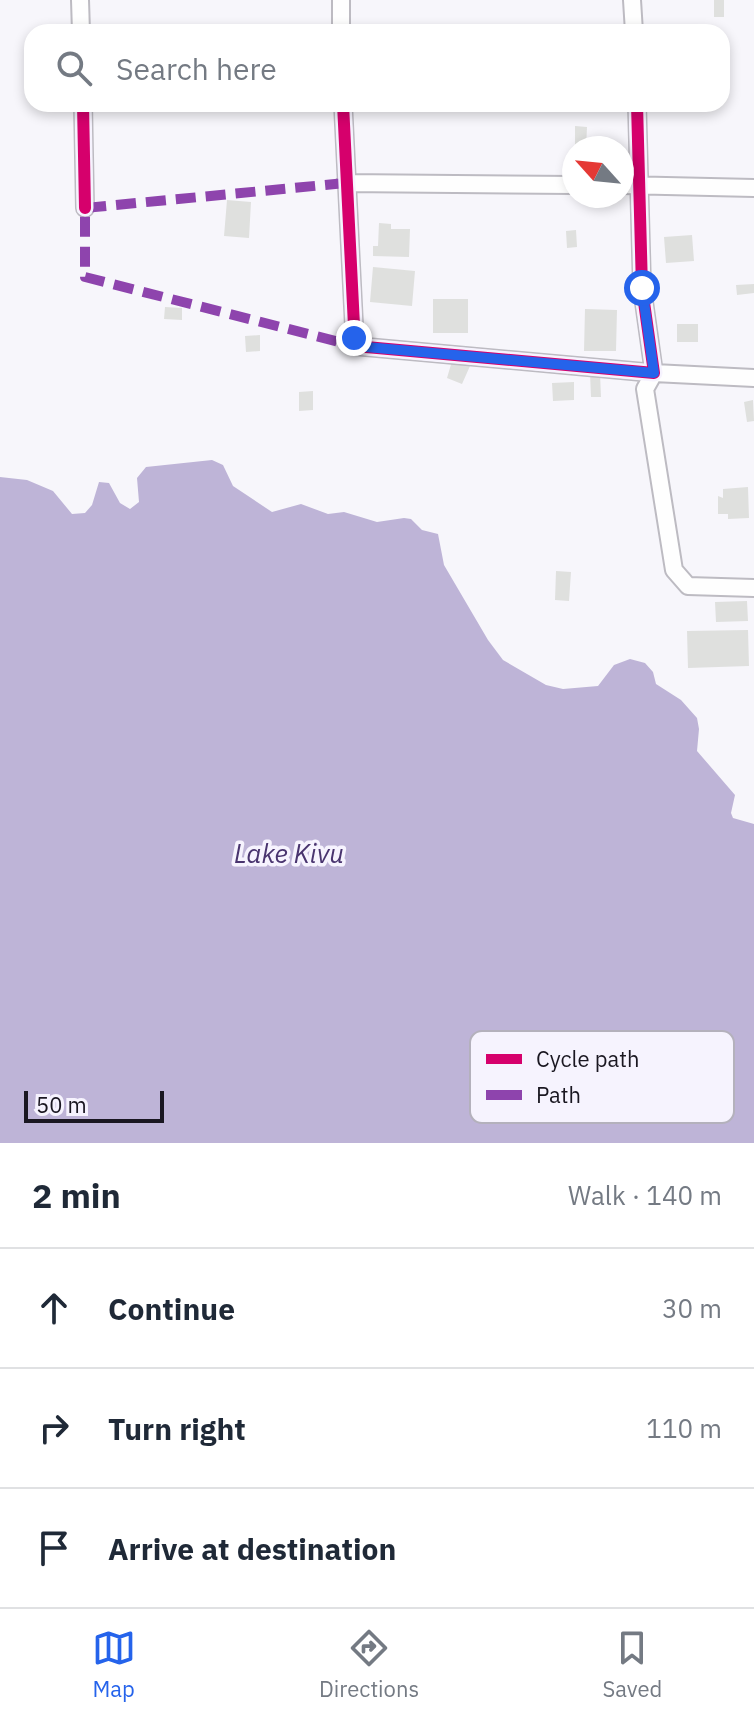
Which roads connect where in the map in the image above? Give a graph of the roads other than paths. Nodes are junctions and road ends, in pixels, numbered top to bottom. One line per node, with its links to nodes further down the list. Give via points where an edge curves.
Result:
1 (80, 0): 4 (street)
2 (341, 0): 5 (street)
3 (632, 0): 6 (street)
4 (81, 24)
5 (341, 24)
6 (634, 24)
7 (83, 112): 15 (street)
8 (343, 112): 11 (street)
9 (636, 112): 10 (street)
10 (634, 139)
11 (345, 183): 12 (street); 17 (street, via 355,346)
12 (562, 185)
13 (634, 186): 14 (street)
14 (754, 188)
15 (85, 208)
16 (633, 208): 17 (street)
17 (654, 373): 18 (street); 19 (street, via 645,389 674,570 688,586)
18 (754, 378)
19 (754, 588)

